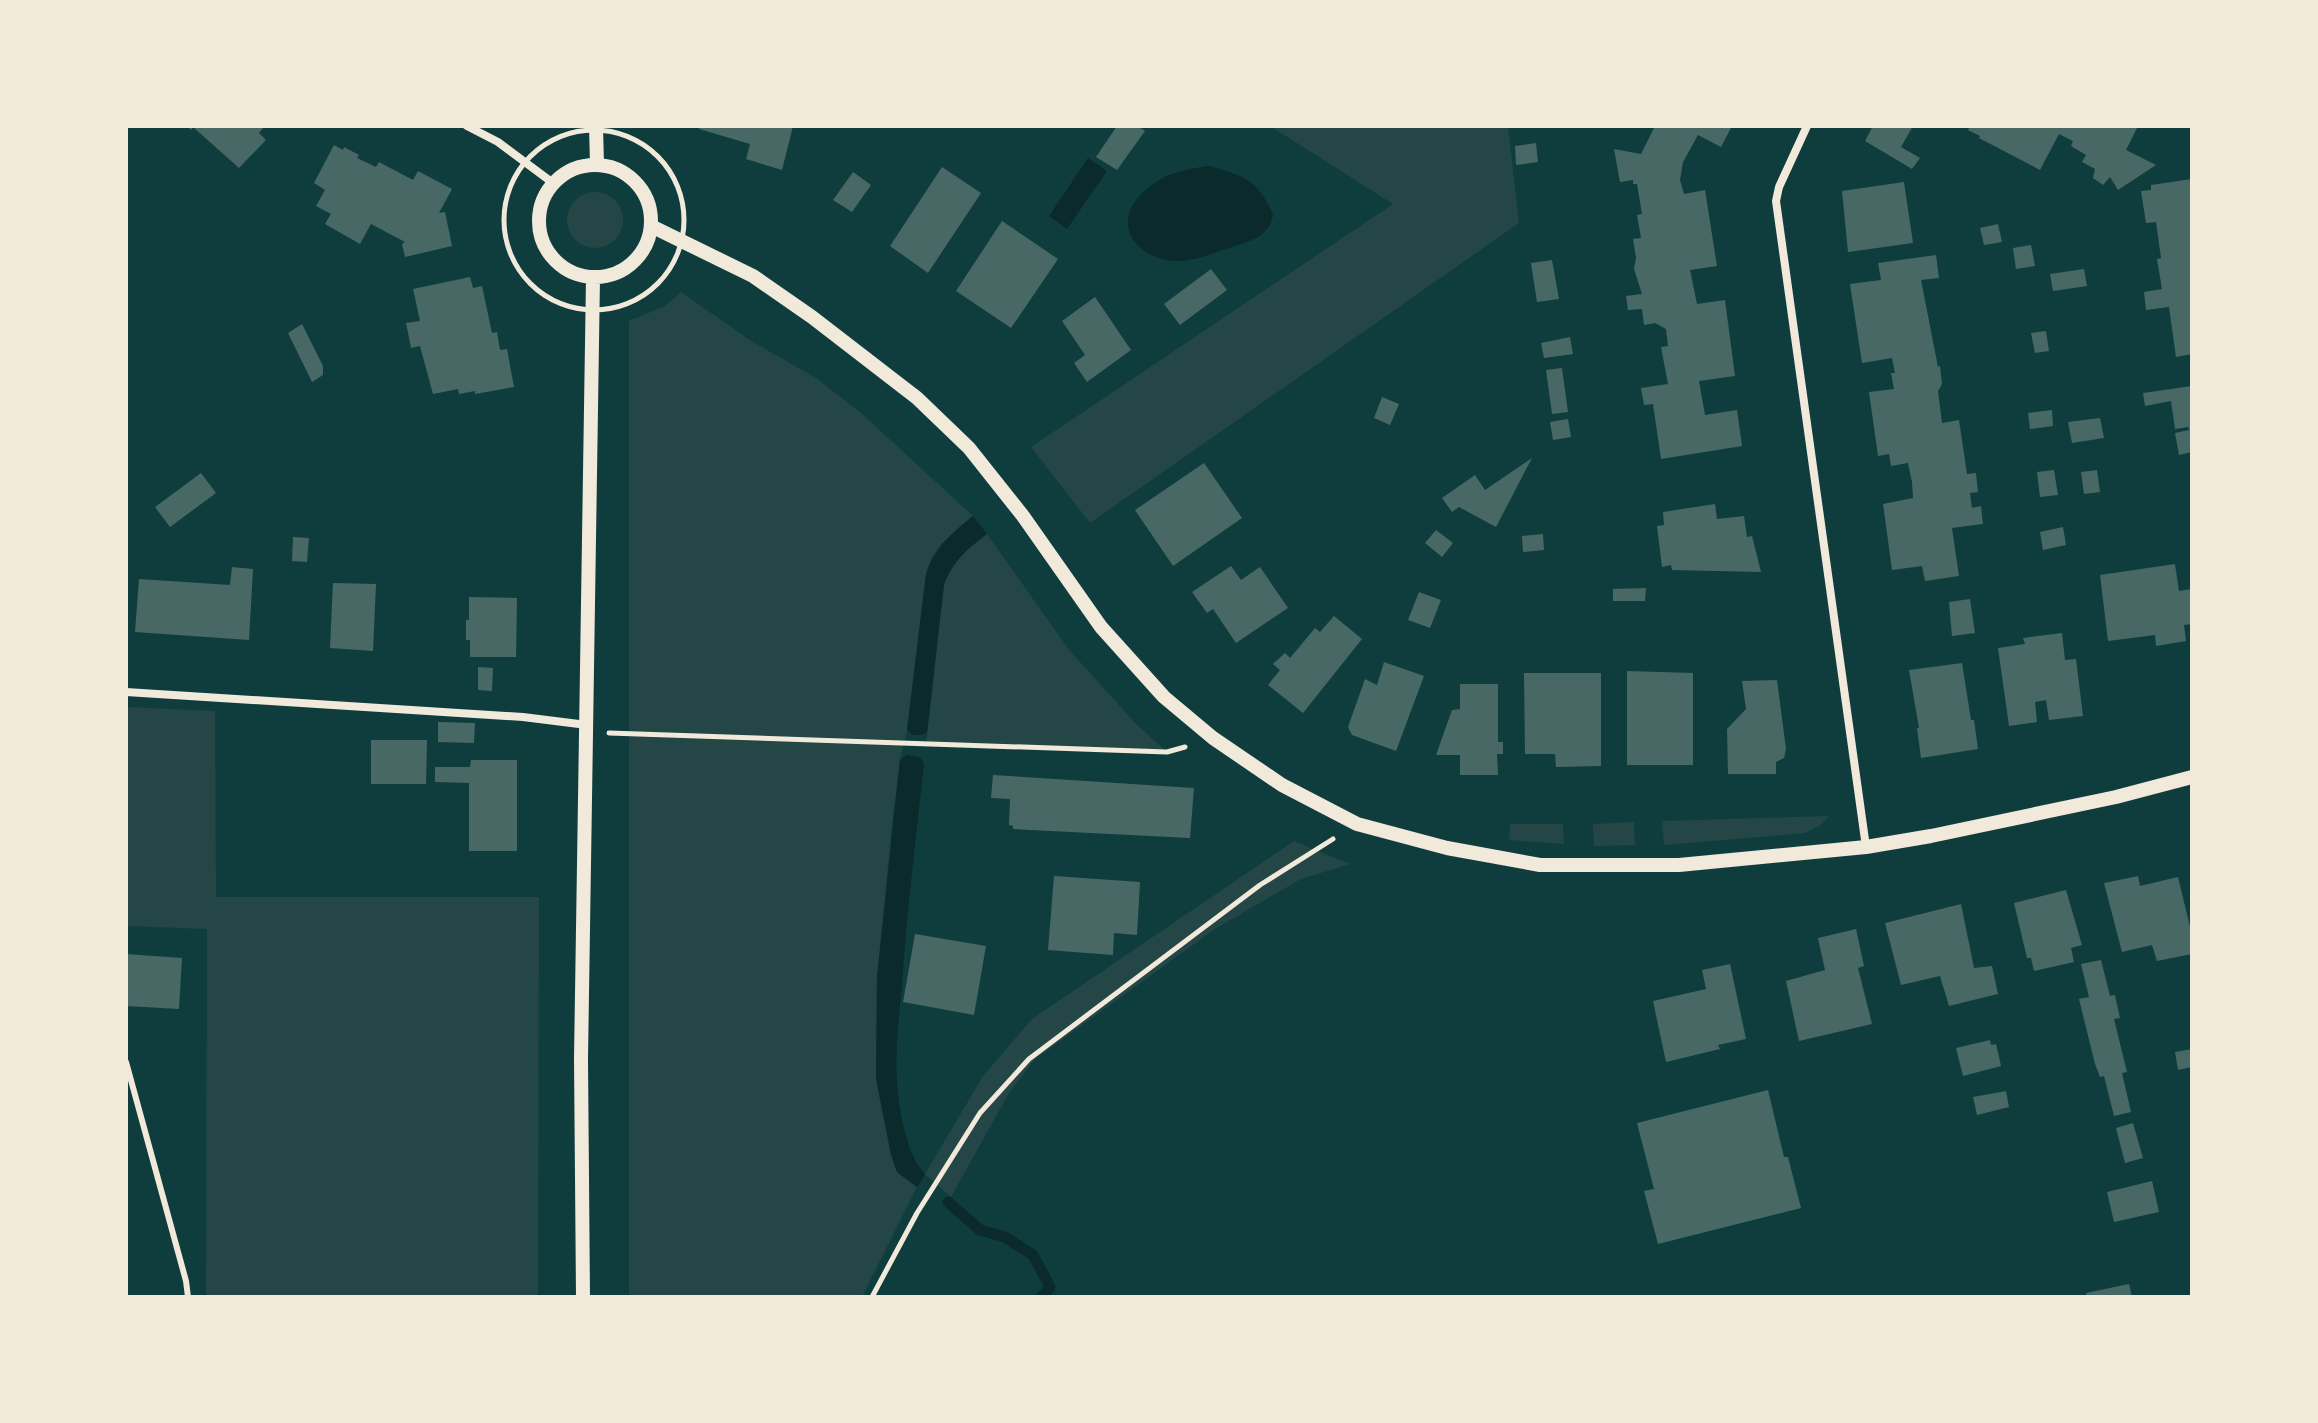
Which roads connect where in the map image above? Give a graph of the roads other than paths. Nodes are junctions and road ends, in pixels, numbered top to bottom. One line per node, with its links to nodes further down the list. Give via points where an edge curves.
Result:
1 (467, 126): 5 (street)
2 (1807, 126): 11 (street, via 1776,201)
3 (596, 128): 4 (street)
4 (597, 165): 5 (street, via 573,169); 6 (street, via 630,177 650,208)
5 (553, 183): 7 (street, via 542,200 542,243 554,261)
6 (651, 226): 7 (street, via 638,258 617,272); 11 (street, via 753,276 917,398 969,448 1101,627 1164,697 1282,785 1357,824 1447,848 1556,866 1679,865)
7 (593, 278): 9 (street)
8 (126, 692): 9 (street)
9 (587, 725): 14 (street)
10 (2192, 777): 11 (street)
11 (1866, 847)
12 (126, 1062): 13 (lane)
13 (188, 1297)
14 (583, 1297)

